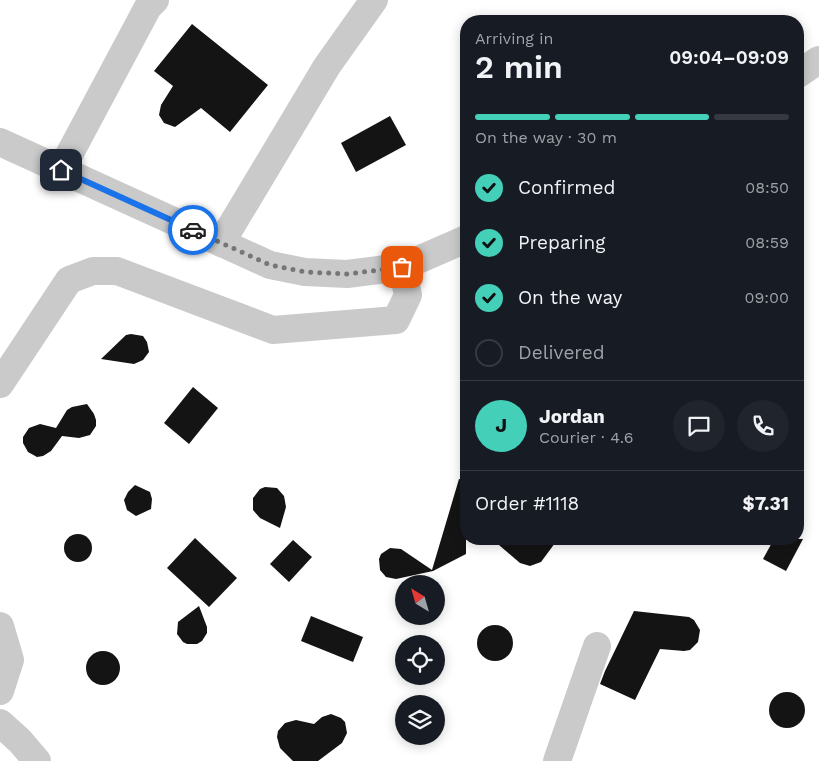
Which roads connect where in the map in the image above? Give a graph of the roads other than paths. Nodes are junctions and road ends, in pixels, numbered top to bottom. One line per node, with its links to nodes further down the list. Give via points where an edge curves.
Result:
1 (155, 0): 6 (street, via 148,7)
2 (374, 0): 8 (street, via 326,66)
3 (819, 60): 4 (street)
4 (804, 70)
5 (0, 142): 6 (street)
6 (61, 170): 8 (street)
7 (460, 242): 9 (street)
8 (221, 243): 9 (street, via 270,265 306,272 347,274)
9 (402, 267): 10 (street, via 408,295 396,320 274,330 117,271 93,271 69,280)
10 (0, 384)
11 (0, 626): 13 (street, via 10,660)
12 (597, 646): 16 (street)
13 (0, 691)
14 (0, 723): 15 (street)
15 (37, 761)
16 (557, 761)

